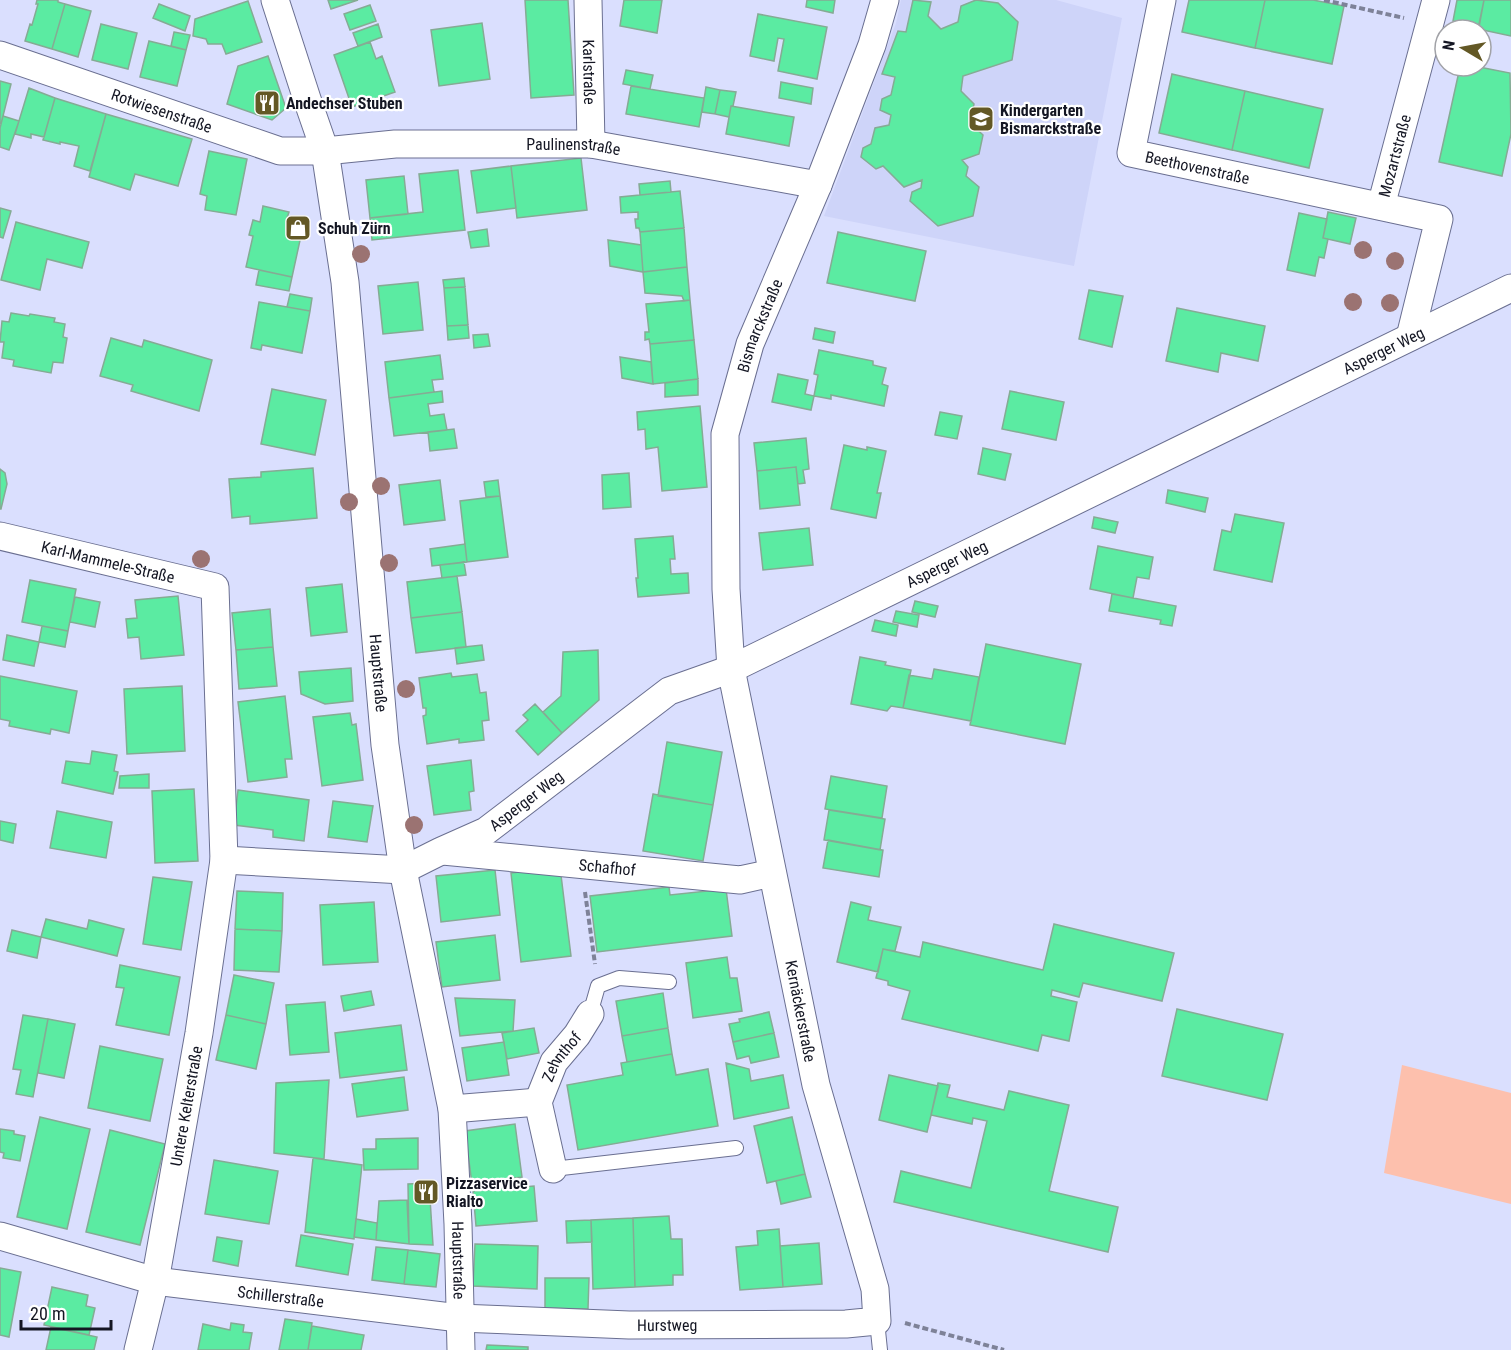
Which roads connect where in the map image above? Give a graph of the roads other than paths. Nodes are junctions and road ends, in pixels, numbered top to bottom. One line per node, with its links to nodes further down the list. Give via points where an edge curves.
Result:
1 (275, 0): 8 (street, Hauptstraße)
2 (588, 0): 7 (street, Karlstraße)
3 (885, 0): 9 (street, Bismarckstraße, via 872,45)
4 (1162, 0): 10 (street, Beethovenstraße, via 1131,153)
5 (1433, 12): 10 (street, Mozartstraße)
6 (0, 55): 8 (street, Rotwiesenstraße, via 280,151)
7 (591, 144): 8 (street, Paulinenstraße, via 396,144); 9 (street, Paulinenstraße)
8 (325, 151): 18 (street, Hauptstraße, via 345,282 385,745)
9 (818, 185): 15 (street, Bismarckstraße, via 750,344 724,434)
10 (1381, 206): 12 (street, Mozartstraße, via 1439,219)
11 (1511, 288): 12 (street, Asperger Weg)
12 (1410, 337): 15 (street, Asperger Weg)
13 (0, 536): 14 (street, Karl-Mammele-Straße)
14 (215, 587): 17 (street, Untere Kelterstraße)
15 (731, 669): 16 (street, Asperger Weg, via 669,691 486,831); 19 (street, Kernäckerstraße)
16 (441, 850): 18 (street, Asperger Weg); 19 (street, Schafhof, via 740,880)
17 (224, 860): 18 (street); 27 (street, Untere Kelterstraße)
18 (404, 870): 23 (street, Hauptstraße)
19 (772, 873): 29 (street, Kernäckerstraße, via 816,1085 875,1289)
20 (669, 982): 21 (lane, via 619,978 598,986)
21 (590, 1014): 22 (street, Zehnthof, via 554,1062)
22 (538, 1102): 23 (street, Zehnthof); 25 (street, Zehnthof)
23 (452, 1109): 28 (street, Hauptstraße)
24 (736, 1148): 25 (lane)
25 (553, 1169)
26 (0, 1236): 27 (street, Schillerstraße)
27 (156, 1281): 28 (street, Schillerstraße); 30 (street, Untere Kelterstraße)
28 (459, 1318): 29 (street, Hurstweg, via 629,1325); 31 (street, Hauptstraße)
29 (877, 1321): 32 (lane, Kernäckerstraße)
30 (138, 1350)
31 (461, 1350)
32 (880, 1350)

